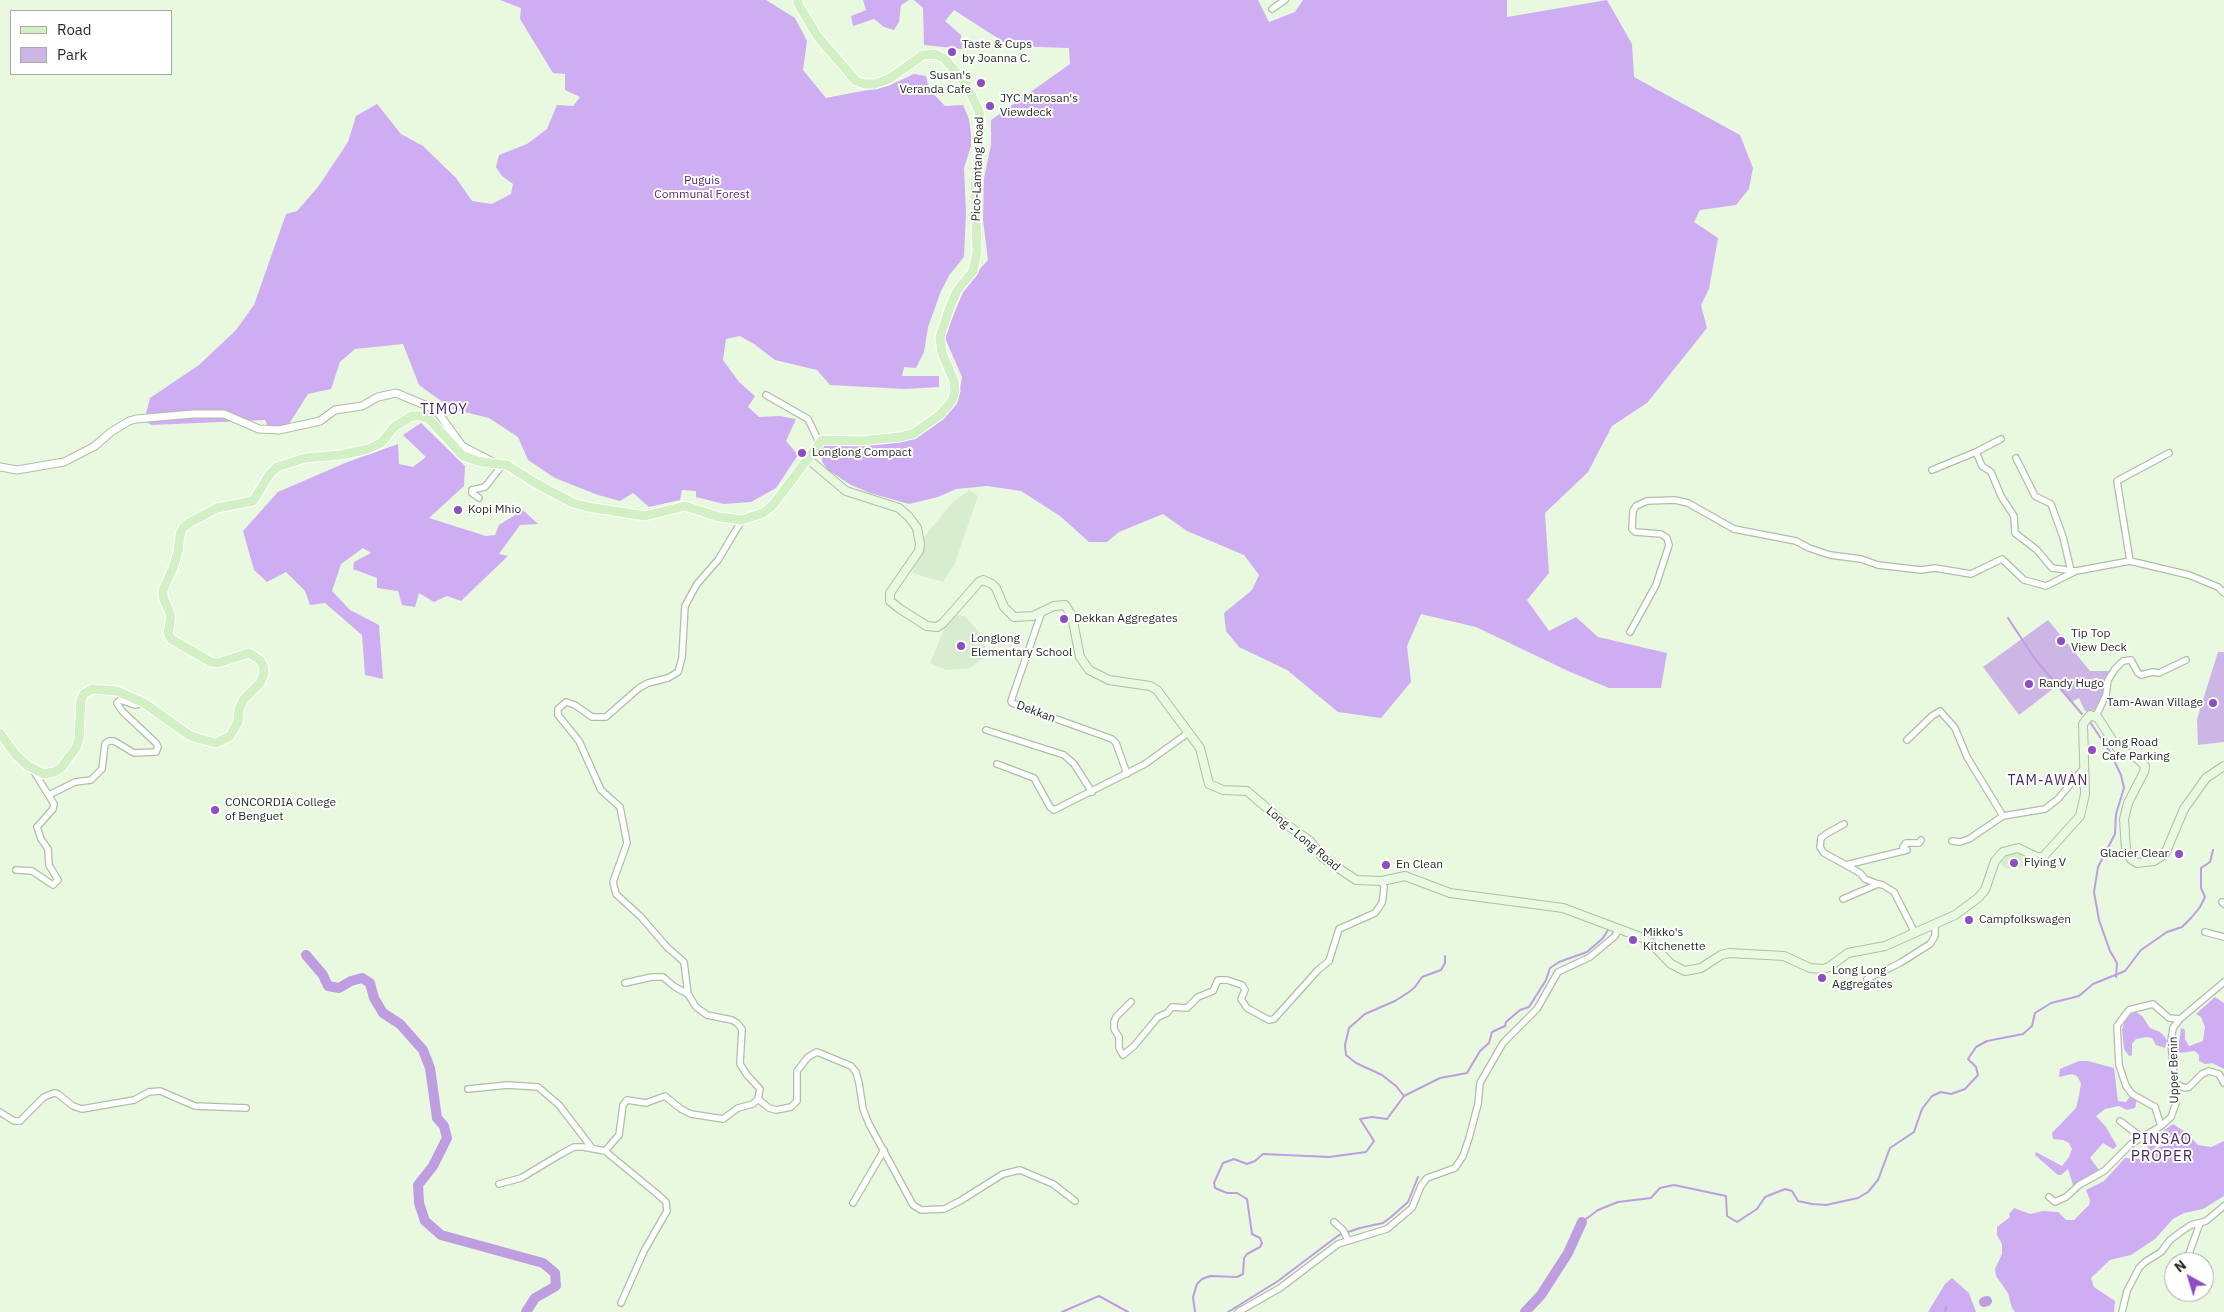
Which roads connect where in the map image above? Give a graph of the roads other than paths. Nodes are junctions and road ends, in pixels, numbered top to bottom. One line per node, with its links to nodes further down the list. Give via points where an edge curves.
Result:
1 (798, 0): 6 (main road, Pico-Lamtang Road, via 818,36 856,82 876,84 928,53 944,59 972,95 979,111 981,128 976,171 975,264 950,307 939,343 954,381 952,401 940,415 913,434)
2 (1285, 0): 3 (street)
3 (1272, 9)
4 (766, 395): 6 (street, via 808,419)
5 (2001, 439): 7 (street)
6 (819, 442): 10 (main road)
7 (1976, 452): 13 (street); 17 (street, via 1982,466 1991,472 2014,516 2015,533 2037,550 2052,568)
8 (2170, 454): 16 (street, via 2117,481)
9 (2016, 458): 17 (street, via 2035,496 2051,504)
10 (808, 459): 15 (main road, via 774,505 763,513); 19 (main road, Long - Long Road, via 846,491 899,508 917,528 919,551 890,593 890,601 900,609 927,626 937,626 983,580 996,588 1004,606 1014,617)
11 (499, 463): 12 (street, via 468,451 432,408 396,393 378,397 362,406 335,410 320,421 279,430 258,429 224,414 136,419 64,462 18,470); 14 (street, via 485,486 472,490 472,494); 15 (main road, via 573,503 588,507 645,516 685,506 719,517); 22 (main road, via 462,456 429,419 412,416 368,449 341,456 305,458 277,467 253,501 222,506 189,523 180,535 178,552 163,590 171,616 170,639 211,662 218,663 243,654 255,655 264,674 244,699 234,730 222,741 189,734)
12 (0, 467)
13 (1932, 470)
14 (479, 498)
15 (742, 520): 52 (street, via 685,606 682,658 678,672 638,688 606,717 592,717 566,702 558,709 558,715 579,741 601,790 620,807 627,842 613,882 614,891 684,962)
16 (2130, 561): 17 (street); 18 (street, via 2189,575 2218,587)
17 (2074, 571): 20 (street, via 2046,586 2024,580 2002,560 1971,574 1935,568 1921,570 1878,565 1818,552 1796,541 1734,529 1688,503 1647,501 1633,511 1632,529 1661,534 1669,545 1656,585)
18 (2224, 593)
19 (1041, 614): 26 (main road, Long - Long Road, via 1054,606 1065,605 1072,616 1075,640 1085,666 1110,680 1154,687); 32 (street, Dekkan, via 1012,703 1112,739)
20 (1630, 632)
21 (2186, 660): 23 (street, via 2159,673 2142,675 2131,660 2123,661 2108,680 2106,695)
22 (144, 703): 31 (main road, via 117,692 88,690 81,700 79,739 71,758 54,772 44,774); 34 (street, via 135,705 120,700 117,703 156,743 156,752 134,753 109,741 105,744 102,769 96,775)
23 (2096, 716): 29 (main road, via 2118,749 2145,766 2124,819 2126,850 2137,863 2154,861 2165,854 2184,810 2206,778); 30 (main road, Long - Long Road, via 2090,715 2084,721)
24 (986, 730): 33 (street, via 1064,755 1074,764)
25 (0, 733): 31 (main road, via 15,754)
26 (1188, 733): 32 (street); 41 (main road, Long - Long Road, via 1200,748 1211,786 1247,791 1310,841 1322,858 1337,869 1356,880)
27 (1907, 740): 35 (street, via 1940,711 1955,728 1966,756)
28 (997, 764): 33 (street, via 1034,778 1054,810)
29 (2224, 766)
30 (2084, 768): 35 (street, via 2058,799 2045,809); 44 (main road, Long - Long Road, via 2082,812 2048,853 2037,857 2014,847 2003,852 1995,861 1988,884 1978,898 1956,915)
31 (33, 770): 34 (street)
32 (1127, 774): 33 (street)
33 (1092, 792)
34 (49, 795): 40 (street, via 54,806 37,827 48,849 50,867 58,880 53,885 32,871)
35 (2004, 816): 38 (street, via 1969,839)
36 (1844, 824): 39 (street, via 1826,834 1820,847 1824,853)
37 (1921, 840): 39 (street, via 1919,843 1906,843 1904,847 1907,850)
38 (1952, 841)
39 (1846, 865): 42 (street)
40 (16, 870)
41 (1382, 881): 45 (main road, Long - Long Road, via 1405,876 1450,893 1563,908); 53 (street, via 1384,897 1375,913 1339,930 1329,961 1274,1019 1269,1020 1247,1008 1241,999 1245,990 1242,985 1218,980 1213,991 1198,997 1188,1008 1172,1007 1158,1017 1123,1055 1114,1022)
42 (1878, 884): 43 (street); 47 (street, via 1894,892)
43 (1843, 899)
44 (1935, 924): 47 (main road, Long - Long Road); 49 (street, via 1935,936 1930,944)
45 (1620, 929): 47 (main road, Long - Long Road, via 1647,940 1675,967 1690,971 1729,953 1784,956 1810,968 1823,969 1848,953 1876,948); 74 (street, via 1590,957 1558,972 1537,1009 1503,1043 1480,1083 1478,1104 1460,1162 1450,1170 1427,1178 1412,1208 1392,1226 1383,1231)
46 (2205, 932): 48 (street)
47 (1914, 933)
48 (2224, 937)
49 (1867, 979)
50 (2224, 982): 54 (street, Upper Benin)
51 (625, 984): 52 (street, via 663,977)
52 (688, 994): 58 (street, via 702,1012 732,1020 742,1029 740,1064 746,1075 759,1085)
53 (1132, 1002)
54 (2180, 1019): 55 (street, Upper Benin, via 2173,1028 2171,1041); 62 (street, via 2169,1018 2153,1004 2129,1010 2117,1026 2120,1065 2126,1086 2132,1094 2155,1106)
55 (2174, 1083): 56 (street, via 2189,1087 2209,1071 2219,1074); 62 (street, Upper Benin, via 2174,1110)
56 (2224, 1083)
57 (468, 1089): 64 (street, via 538,1086 554,1099)
58 (758, 1098): 65 (street, via 776,1110 795,1105 797,1072 808,1057 819,1053 851,1066 859,1083 862,1109); 66 (street, via 753,1104 738,1108 718,1120 681,1109 665,1096 646,1103 627,1100 623,1105 618,1135)
59 (246, 1108): 60 (street, via 195,1106 165,1092 154,1091 134,1100 82,1109 54,1093 44,1097 20,1121 14,1122)
60 (0, 1112)
61 (2120, 1121): 63 (street)
62 (2161, 1126): 63 (street, Upper Benin)
63 (2141, 1137): 68 (street, Upper Benin, via 2099,1174 2060,1201 2055,1202)
64 (593, 1149): 66 (street); 67 (street, via 574,1148 521,1178)
65 (884, 1150): 69 (street, via 913,1205 921,1210 944,1209 1003,1174 1020,1170 1053,1184); 70 (street)
66 (605, 1151): 76 (street, via 656,1192 668,1207 638,1262)
67 (499, 1184)
68 (2049, 1197)
69 (1075, 1201)
70 (853, 1203)
71 (2224, 1206): 73 (street)
72 (1334, 1222): 74 (street)
73 (2200, 1223): 75 (street); 78 (street, via 2182,1231 2161,1252 2144,1262 2125,1296)
74 (1345, 1236): 77 (street, via 1280,1288)
75 (2190, 1252)
76 (621, 1303)
77 (1238, 1312)
78 (2122, 1312)

